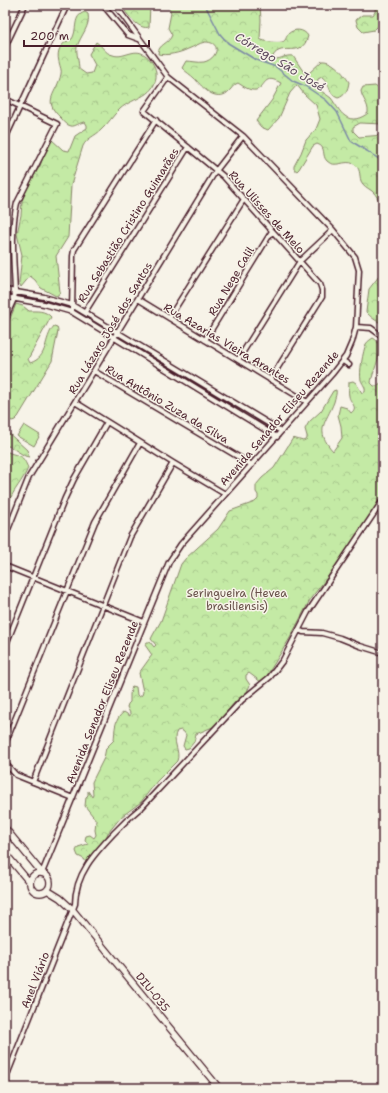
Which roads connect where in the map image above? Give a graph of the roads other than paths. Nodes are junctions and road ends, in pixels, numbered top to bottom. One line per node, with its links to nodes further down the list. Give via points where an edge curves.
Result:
1 (25, 5): 6 (street)
2 (67, 5): 9 (street)
3 (103, 5): 5 (street, via 128,35)
4 (115, 5): 5 (street, Avenida Senador Eliseu Rezende)
5 (139, 39): 7 (street, Avenida Senador Eliseu Rezende)
6 (5, 47)
7 (168, 77): 10 (street, Rua Ulisses de Melo, via 144,111); 11 (street, Avenida Senador Eliseu Rezende)
8 (5, 99): 9 (street)
9 (20, 106): 12 (street); 20 (street, via 57,124 15,209)
10 (156, 120): 13 (street, Rua Ulisses de Melo); 24 (street, via 74,250)
11 (243, 136): 14 (street, Rua Lázaro José dos Santos); 16 (street, Avenida Senador Eliseu Rezende)
12 (5, 139)
13 (188, 147): 14 (street, Rua Ulisses de Melo); 26 (street, Rua Sebastião Cristino Guimarães)
14 (216, 171): 15 (street, Rua Ulisses de Melo); 23 (street, Rua Lázaro José dos Santos)
15 (244, 199): 17 (street, Rua Ulisses de Melo); 27 (street)
16 (333, 230): 18 (street); 29 (street, Avenida Senador Eliseu Rezende, via 355,257 358,270)
17 (272, 231): 18 (street, Rua Ulisses de Melo); 33 (street, Rua Nege Calil)
18 (300, 261): 34 (street); 38 (street, Rua Ulisses de Melo, via 320,284 322,297)
19 (5, 290): 20 (street)
20 (15, 292): 22 (street); 24 (street)
21 (5, 297): 22 (street)
22 (14, 299): 25 (street); 28 (street)
23 (138, 299): 27 (street, Rua Azarias Vieira Arantes); 30 (street, Rua Lázaro José dos Santos)
24 (72, 305): 25 (street); 26 (street)
25 (72, 312): 32 (street)
26 (85, 312): 30 (street)
27 (169, 318): 33 (street, Rua Azarias Vieira Arantes)
28 (5, 319)
29 (356, 327): 31 (street, via 371,328); 35 (street, Avenida Senador Eliseu Rezende)
30 (118, 332): 32 (street, Rua Lázaro José dos Santos); 42 (street)
31 (383, 337)
32 (114, 338): 37 (street, Rua Lázaro José dos Santos); 43 (street)
33 (205, 340): 34 (street, Rua Azarias Vieira Arantes)
34 (238, 360): 38 (street, Rua Azarias Vieira Arantes)
35 (343, 361): 36 (street); 40 (street, Avenida Senador Eliseu Rezende)
36 (349, 365)
37 (94, 370): 39 (street, Rua Lázaro José dos Santos); 46 (street, Rua Antônio Zuza da Silva)
38 (270, 380): 40 (street, Rua Azarias Vieira Arantes)
39 (75, 402): 41 (street); 49 (street, Rua Lázaro José dos Santos, via 29,477)
40 (307, 402): 42 (street, Avenida Senador Eliseu Rezende)
41 (107, 422): 44 (street); 51 (street, via 64,498)
42 (281, 431): 43 (street, Avenida Senador Eliseu Rezende)
43 (277, 437): 46 (street, Avenida Senador Eliseu Rezende)
44 (140, 443): 45 (street); 52 (street, via 95,522)
45 (173, 464): 47 (street); 53 (street, via 130,537)
46 (252, 465): 47 (street, Avenida Senador Eliseu Rezende)
47 (225, 494): 54 (street, Avenida Senador Eliseu Rezende, via 175,551)
48 (383, 500): 55 (street, Anel Viário, via 308,612)
49 (5, 537)
50 (5, 566): 51 (street)
51 (33, 577): 52 (street); 56 (street)
52 (67, 590): 53 (street); 58 (street)
53 (104, 606): 54 (street); 60 (street)
54 (144, 622): 61 (street, Avenida Senador Eliseu Rezende)
55 (299, 630): 57 (street, via 340,638); 67 (street, Anel Viário, via 283,660 270,676 242,700 142,807 92,856 80,878)
56 (5, 647)
57 (383, 653)
58 (5, 744)
59 (5, 763): 60 (street, via 16,775)
60 (33, 782): 61 (street)
61 (72, 798): 64 (street, Avenida Senador Eliseu Rezende)
62 (5, 828): 64 (street)
63 (5, 853): 65 (street)
64 (42, 874): 65 (street, via 33,876); 66 (street, via 49,880)
65 (30, 884): 66 (street, via 38,893)
66 (47, 890): 67 (street, DIU-035)
67 (72, 909): 68 (street, Anel Viário); 69 (street, DIU-035)
68 (5, 1080)
69 (219, 1088)

